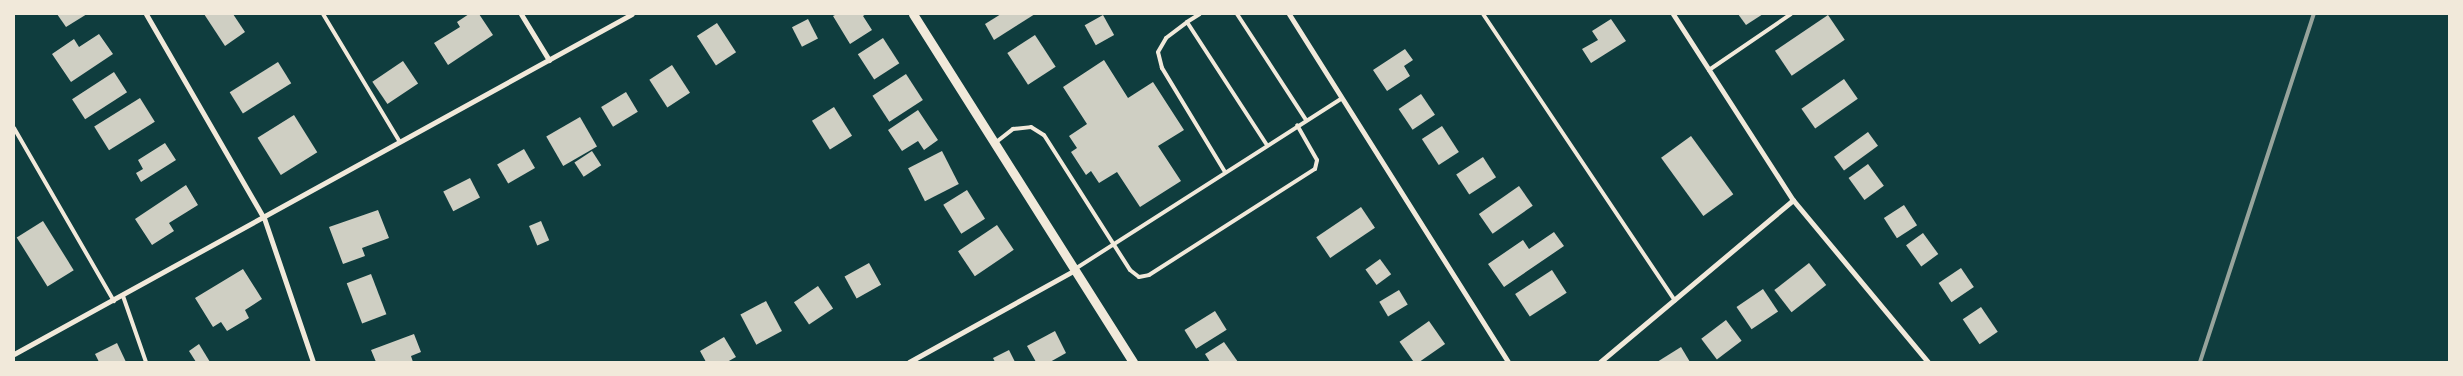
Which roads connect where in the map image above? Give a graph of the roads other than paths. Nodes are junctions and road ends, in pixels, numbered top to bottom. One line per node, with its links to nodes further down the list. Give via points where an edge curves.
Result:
1 (146, 14): 24 (street)
2 (323, 14): 19 (lane)
3 (521, 14): 13 (street)
4 (632, 14): 13 (street)
5 (913, 14): 20 (street)
6 (1200, 14): 12 (lane)
7 (1237, 14): 16 (lane)
8 (1290, 14): 15 (street)
9 (1482, 14): 29 (lane)
10 (1673, 14): 14 (street)
11 (1791, 14): 14 (lane)
12 (1187, 22): 21 (lane); 22 (lane, via 1166,38 1158,52 1162,68)
13 (549, 60): 19 (street)
14 (1708, 70): 23 (street)
15 (1341, 99): 16 (lane); 35 (street)
16 (1306, 120): 17 (lane)
17 (1297, 125): 21 (lane); 25 (lane, via 1317,160 1315,169 1308,175 1149,276 1139,277 1130,270)
18 (14, 128): 28 (lane)
19 (400, 142): 24 (street)
20 (995, 143): 25 (lane, via 1014,129 1031,126 1044,135); 26 (street)
21 (1267, 145): 22 (lane)
22 (1225, 172): 25 (lane)
23 (1794, 200): 29 (street); 37 (street)
24 (264, 218): 27 (street); 32 (street)
25 (1115, 244): 26 (lane)
26 (1075, 270): 33 (street); 34 (street)
27 (123, 296): 28 (street); 31 (lane)
28 (114, 301): 30 (street)
29 (1675, 301): 36 (street)
30 (14, 354)
31 (146, 362)
32 (313, 362)
33 (909, 362)
34 (1133, 362)
35 (1508, 362)
36 (1600, 362)
37 (1928, 362)

